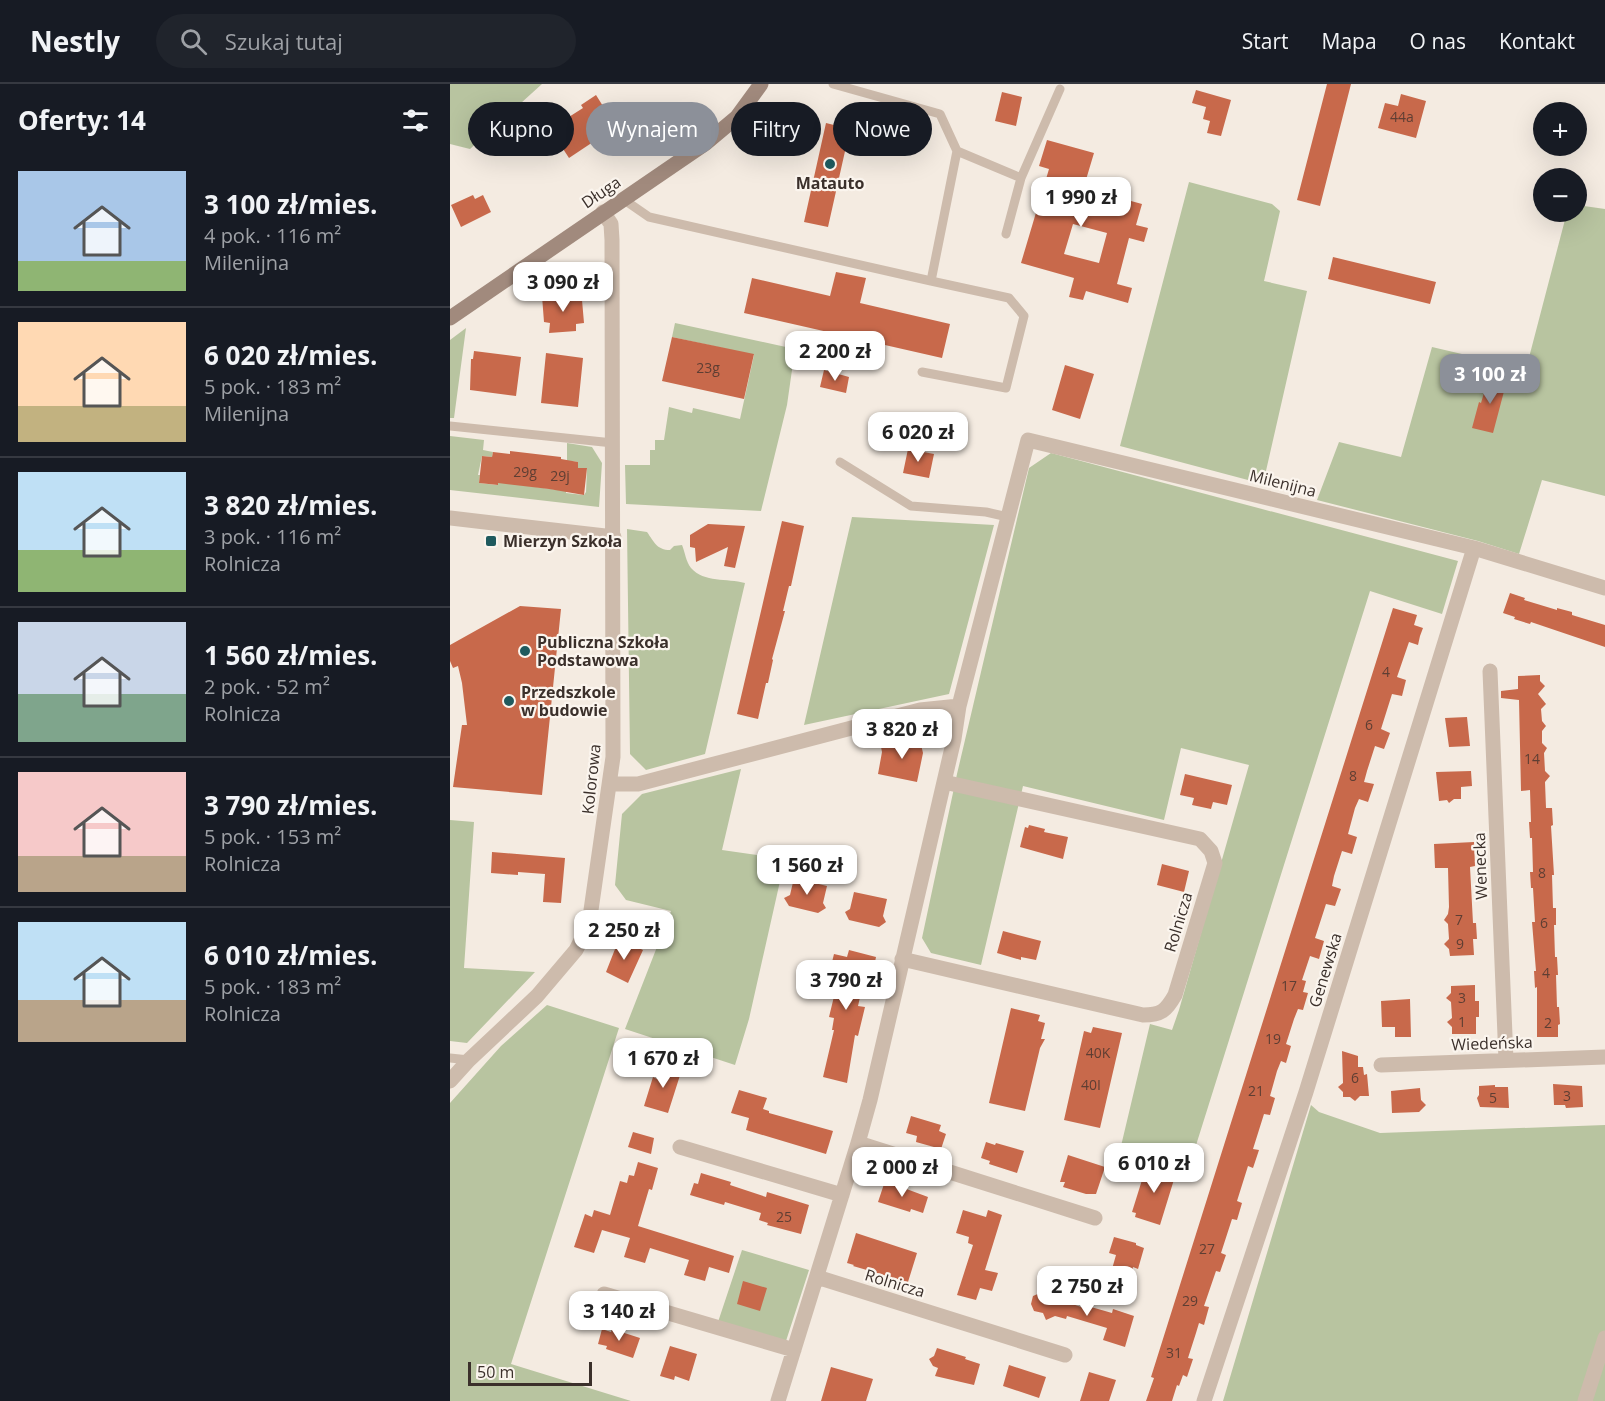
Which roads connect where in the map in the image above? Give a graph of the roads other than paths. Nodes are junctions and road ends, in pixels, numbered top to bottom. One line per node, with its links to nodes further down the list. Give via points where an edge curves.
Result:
1 (761, 84): 6 (street, Długa, via 721,132)
2 (833, 84): 4 (lane, via 940,114)
3 (1060, 89): 5 (lane)
4 (957, 151): 5 (lane); 9 (lane)
5 (1021, 178): 8 (lane)
6 (623, 199): 7 (street, Długa); 9 (lane, via 649,217)
7 (603, 212): 10 (street, Długa); 13 (street, Kolorowa, via 612,232)
8 (1006, 234)
9 (931, 281): 11 (lane, via 1009,298 1024,316 1006,388)
10 (450, 318)
11 (921, 372)
12 (450, 426): 13 (lane)
13 (613, 443): 17 (street, Kolorowa)
14 (840, 462): 15 (lane, via 911,506)
15 (1008, 517): 18 (street, Milenijna, via 1028,440); 21 (street)
16 (450, 518): 17 (street)
17 (614, 537): 23 (street, Kolorowa)
18 (1474, 548): 19 (street, Milenijna); 41 (street, Genewska, via 1306,1092)
19 (1605, 588)
20 (1490, 671): 28 (street, Wenecka)
21 (959, 706): 22 (street); 23 (street, via 920,710 638,784)
22 (944, 782): 24 (street); 24 (street, Rolnicza, via 1200,839 1215,863 1175,995 1158,1015 1143,1015)
23 (611, 784): 27 (street, Kolorowa, via 589,924 576,950 537,996)
24 (902, 959): 31 (street)
25 (1605, 1057): 28 (street, Wiedeńska)
26 (450, 1058): 27 (lane)
27 (469, 1060): 30 (street, Kolorowa)
28 (1506, 1060): 29 (street, Wiedeńska)
29 (1381, 1065)
30 (450, 1081)
31 (858, 1143): 33 (street); 34 (street)
32 (680, 1147): 33 (street)
33 (842, 1195): 35 (street)
34 (1095, 1218)
35 (817, 1277): 38 (street); 39 (street, Rolnicza)
36 (604, 1294): 38 (street)
37 (1605, 1338): 42 (street)
38 (794, 1350): 40 (street)
39 (1065, 1355)
40 (778, 1401)
41 (1204, 1401)
42 (1585, 1401)

